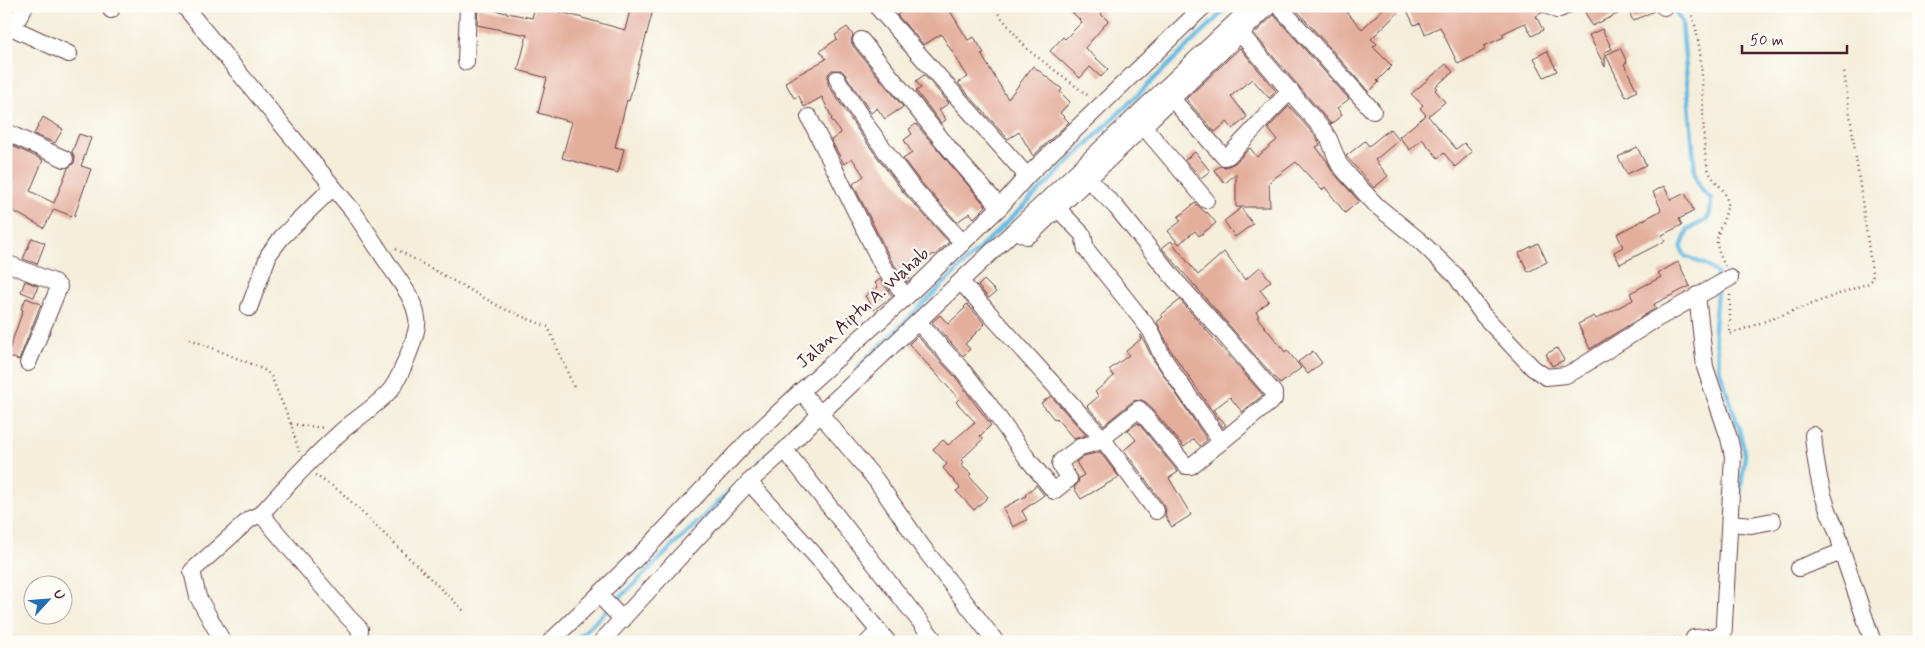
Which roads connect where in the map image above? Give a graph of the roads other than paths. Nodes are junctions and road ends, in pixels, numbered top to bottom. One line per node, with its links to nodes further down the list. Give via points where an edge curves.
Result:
1 (25, 6): 11 (street)
2 (184, 6): 26 (street)
3 (468, 6): 15 (street)
4 (1204, 6): 24 (street, Jalan Aiptu A. Wahab)
5 (1252, 6): 30 (street)
6 (1269, 6): 12 (street)
7 (1279, 6): 19 (street)
8 (1549, 6): 9 (street, via 1557,10)
9 (1566, 6)
10 (879, 9): 24 (street)
11 (10, 33): 14 (street)
12 (1240, 33): 17 (street); 18 (street)
13 (861, 40): 28 (street)
14 (69, 54)
15 (466, 62)
16 (837, 79): 31 (street, via 911,186)
17 (1291, 91): 18 (street, via 1247,138 1224,157); 35 (street, via 1327,136 1338,164 1350,178 1377,206 1442,261 1483,315 1543,375 1571,372)
18 (1172, 99): 21 (street)
19 (1373, 111)
20 (809, 117): 36 (street, via 882,265)
21 (1144, 127): 25 (street); 27 (street)
22 (6, 132): 23 (street)
23 (65, 159)
24 (1027, 176): 28 (street, Jalan Aiptu A. Wahab)
25 (1087, 178): 29 (street); 44 (street, via 1116,207 1274,393 1274,399)
26 (332, 188): 37 (street, via 269,254); 48 (street, via 370,236 408,294 418,321 410,350 391,390 343,430)
27 (1206, 200)
28 (1000, 207): 31 (street, Jalan Aiptu A. Wahab)
29 (1057, 208): 30 (street, via 1030,234); 44 (street, via 1083,234 1086,249 1151,332 1161,354)
30 (1015, 231): 34 (street)
31 (963, 243): 36 (street, Jalan Aiptu A. Wahab)
32 (6, 263): 39 (street, via 59,287)
33 (1722, 281): 35 (street)
34 (961, 282): 38 (street); 43 (street)
35 (1697, 295): 50 (street, via 1705,367 1733,456)
36 (906, 297): 40 (street, Jalan Aiptu A. Wahab)
37 (249, 308)
38 (918, 322): 41 (street); 43 (street, via 964,372 1054,491 1069,479 1060,465 1061,461 1080,447 1095,444)
39 (28, 363)
40 (802, 392): 41 (street); 53 (street, Jalan Aiptu A. Wahab, via 744,446)
41 (819, 411): 45 (street); 56 (street, via 876,480)
42 (1813, 435): 51 (street, via 1821,489)
43 (1102, 438): 44 (street, via 1139,409 1184,466 1191,466); 47 (street)
44 (1221, 442)
45 (785, 450): 46 (street); 63 (street)
46 (749, 482): 54 (street); 55 (street, via 823,564)
47 (1156, 511)
48 (261, 514): 59 (street, via 250,519 192,571 198,597); 60 (street, via 360,629)
49 (1773, 521): 50 (street, via 1751,525)
50 (1732, 523): 57 (street)
51 (1842, 552): 52 (street); 64 (street)
52 (1799, 568)
53 (600, 596): 54 (street); 61 (street, Jalan Aiptu A. Wahab)
54 (621, 618): 62 (street)
55 (879, 638)
56 (988, 639)
57 (1722, 639): 58 (street)
58 (1694, 640)
59 (224, 642)
60 (359, 642)
61 (550, 642)
62 (601, 642)
63 (936, 642)
64 (1873, 642)

